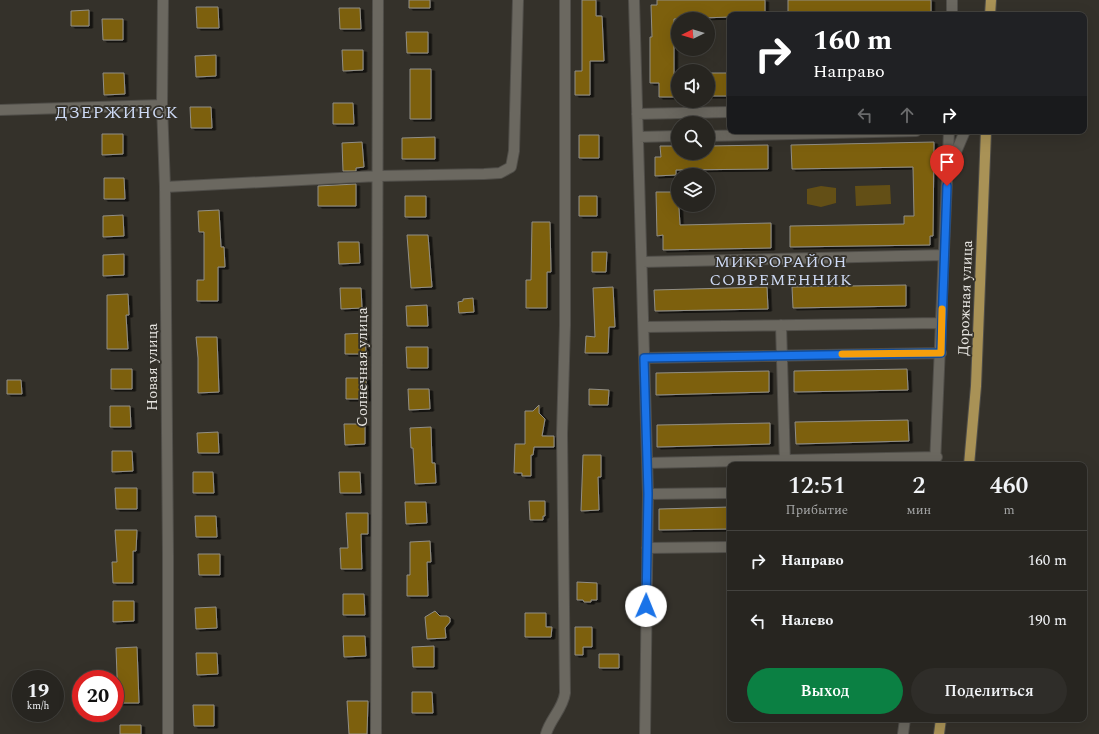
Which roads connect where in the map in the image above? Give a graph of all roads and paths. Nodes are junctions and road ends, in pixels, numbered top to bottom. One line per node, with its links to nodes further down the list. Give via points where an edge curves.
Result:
1 (163, 0): 10 (street, Новая улица)
2 (378, 0): 22 (street, Солнечная улица)
3 (518, 0): 22 (street, via 514,151 511,167 500,173)
4 (565, 0): 45 (street, via 565,310 562,434 565,692 564,701)
5 (634, 0): 13 (street)
6 (952, 0): 8 (street)
7 (991, 0): 9 (main road)
8 (952, 12)
9 (990, 12)
10 (162, 104): 11 (street); 23 (street, Новая улица)
11 (0, 110)
12 (727, 112): 13 (street)
13 (637, 114): 20 (street)
14 (791, 134): 19 (street)
15 (949, 134): 21 (street)
16 (964, 134): 21 (street)
17 (986, 134): 35 (main road, Дорожная улица, via 976,386)
18 (671, 136): 20 (street)
19 (715, 136)
20 (638, 137): 25 (street)
21 (948, 172): 24 (street)
22 (378, 176): 23 (street); 44 (street, Солнечная улица)
23 (166, 187): 43 (street, Новая улица)
24 (944, 255): 25 (street); 26 (street)
25 (642, 262): 28 (street)
26 (941, 323): 27 (street); 29 (street)
27 (781, 325): 28 (street); 30 (street)
28 (644, 327): 31 (street)
29 (941, 353): 30 (street); 32 (street)
30 (782, 355): 31 (street); 34 (street)
31 (644, 358): 36 (street)
32 (936, 461): 34 (street)
33 (727, 462): 36 (street)
34 (785, 462)
35 (969, 462)
36 (647, 463): 38 (street)
37 (727, 493): 38 (street)
38 (648, 494): 40 (street)
39 (727, 547): 40 (street)
40 (647, 548): 46 (street)
41 (905, 722): 47 (street)
42 (941, 722): 48 (main road)
43 (168, 734)
44 (376, 734)
45 (546, 734)
46 (645, 734)
47 (903, 734)
48 (939, 734)

